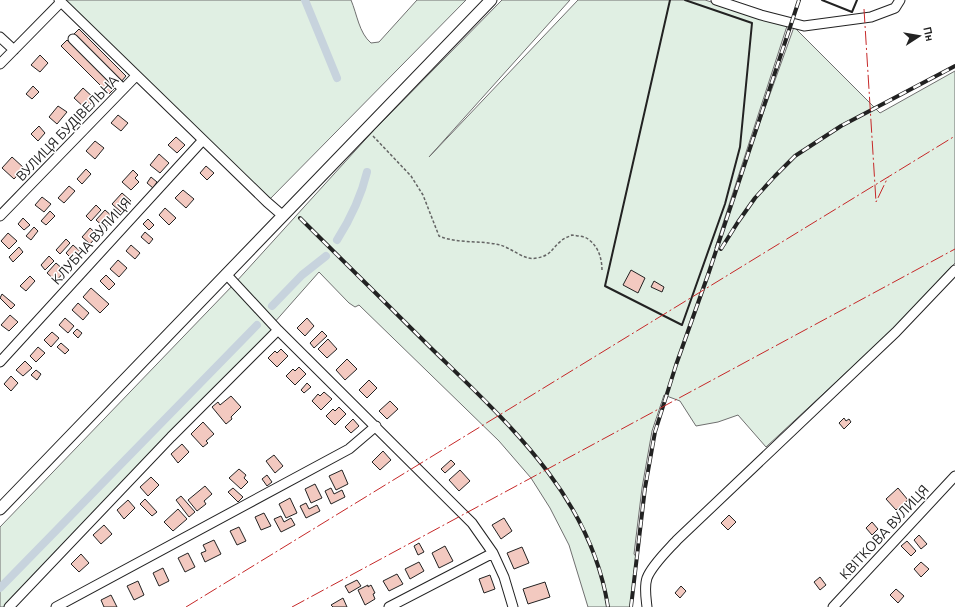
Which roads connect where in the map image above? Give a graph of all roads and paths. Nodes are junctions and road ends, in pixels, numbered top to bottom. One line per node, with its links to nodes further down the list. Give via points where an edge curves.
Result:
1 (490, 0): 11 (main road)
2 (716, 0): 3 (street, via 804,26 871,17 895,8)
3 (900, 0)
4 (60, 1): 7 (street); 9 (street)
5 (0, 37): 7 (street)
6 (73, 39): 10 (street)
7 (14, 50): 8 (street)
8 (0, 64)
9 (136, 76): 10 (street, ВУЛИЦЯ БУДІВЕЛЬНА); 12 (street)
10 (123, 89): 14 (street, ВУЛИЦЯ БУДІВЕЛЬНА)
11 (366, 128): 13 (main road); 16 (path, via 412,176 440,236 448,240 501,246 521,256 535,259 549,254 572,234 587,238 597,248 602,261)
12 (203, 140): 13 (street); 19 (street, КЛУБНА ВУЛИЦЯ)
13 (282, 215): 17 (main road)
14 (0, 216)
15 (955, 270): 28 (street, via 896,332 677,540 647,578)
16 (602, 271)
17 (226, 274): 18 (street); 22 (main road)
18 (278, 330): 20 (street); 25 (street, via 171,437)
19 (0, 362)
20 (376, 426): 23 (street, via 472,524); 26 (street, via 349,449)
21 (955, 476): 29 (street, КВІТКОВА ВУЛИЦЯ)
22 (0, 508)
23 (493, 553): 24 (street); 27 (street)
24 (392, 606)
25 (9, 607)
26 (56, 607)
27 (513, 607)
28 (647, 607)
29 (833, 607)

